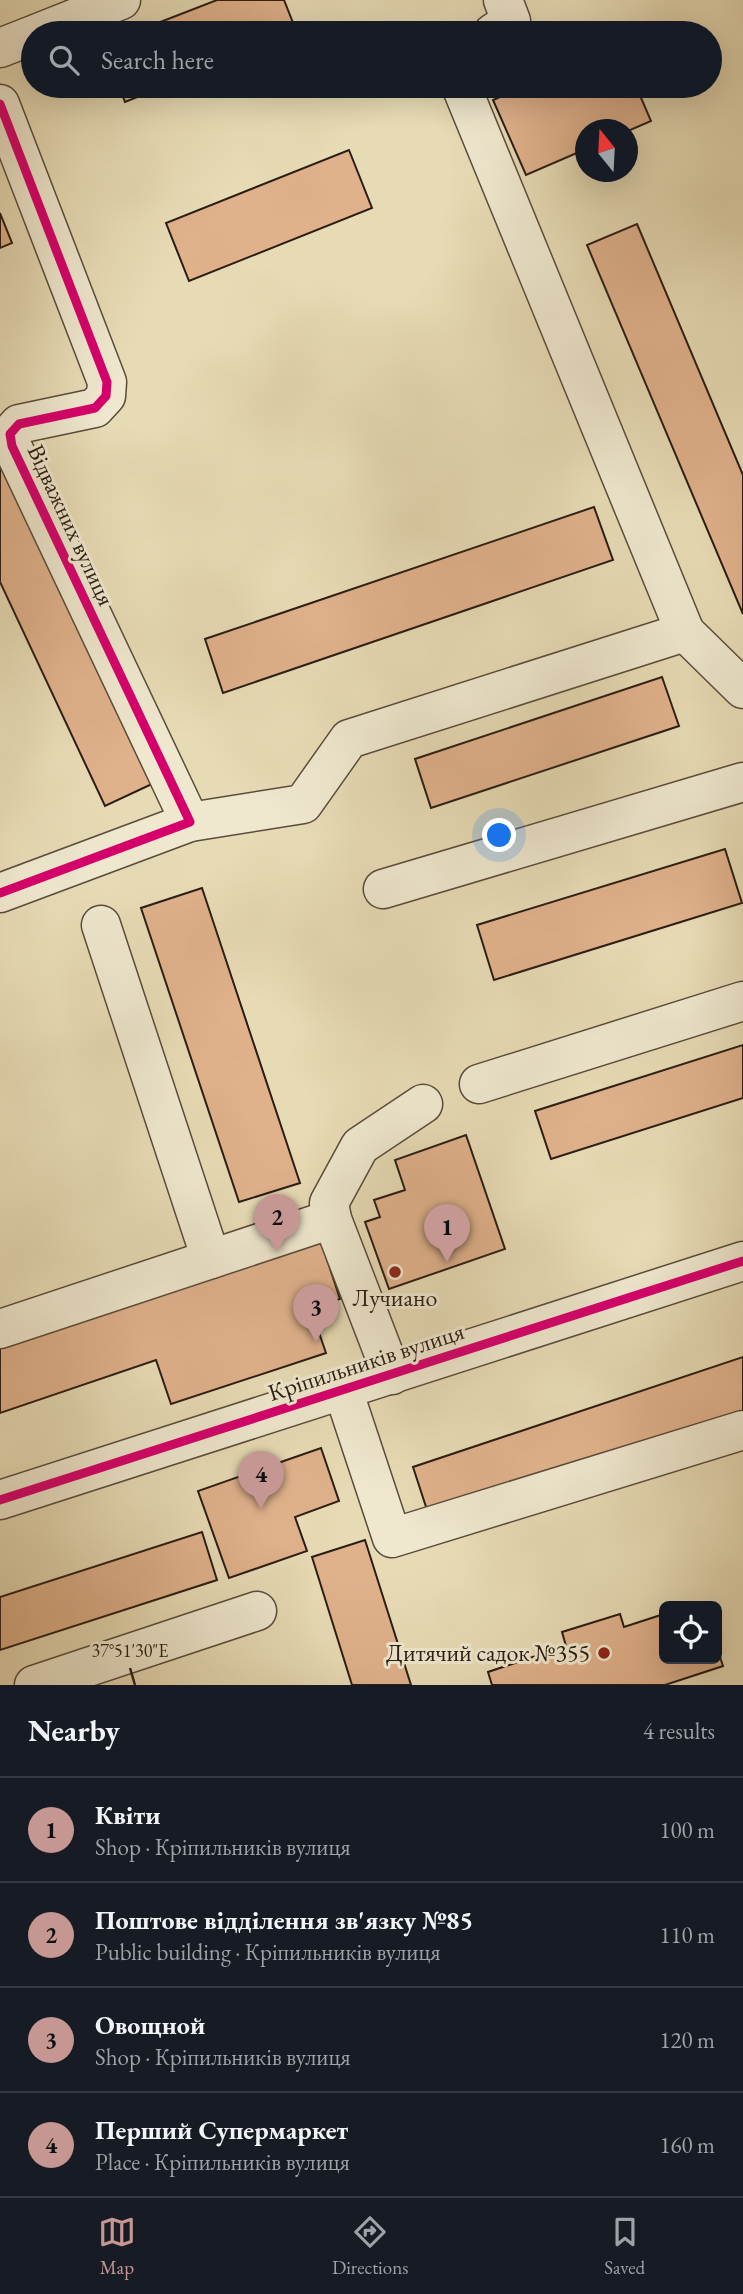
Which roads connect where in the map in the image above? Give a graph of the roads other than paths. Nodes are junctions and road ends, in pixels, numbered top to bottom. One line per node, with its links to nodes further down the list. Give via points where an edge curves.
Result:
1 (121, 0): 3 (street)
2 (503, 0): 4 (street)
3 (68, 21)
4 (511, 21)
5 (21, 40): 6 (street)
6 (0, 48)
7 (466, 98): 9 (street)
8 (0, 104): 12 (street, Відважних вулиця, via 107,382 106,396 95,408 19,424 10,433 12,446)
9 (685, 632): 10 (street); 12 (street, via 349,739 303,804)
10 (743, 689)
11 (743, 782): 13 (street)
12 (190, 822): 14 (street)
13 (383, 889)
14 (0, 893)
15 (101, 925): 20 (street)
16 (743, 1001): 17 (street)
17 (480, 1084)
18 (423, 1104): 19 (street, via 360,1146 329,1203)
19 (332, 1219): 20 (street); 23 (street)
20 (211, 1259): 22 (street)
21 (743, 1261): 23 (street, Кріпильників вулиця)
22 (0, 1329)
23 (392, 1375): 24 (street, Кріпильників вулиця)
24 (343, 1390): 25 (street, via 392,1538); 26 (street, Кріпильників вулиця)
25 (743, 1430)
26 (0, 1500)
27 (257, 1611): 28 (street)
28 (34, 1685)

